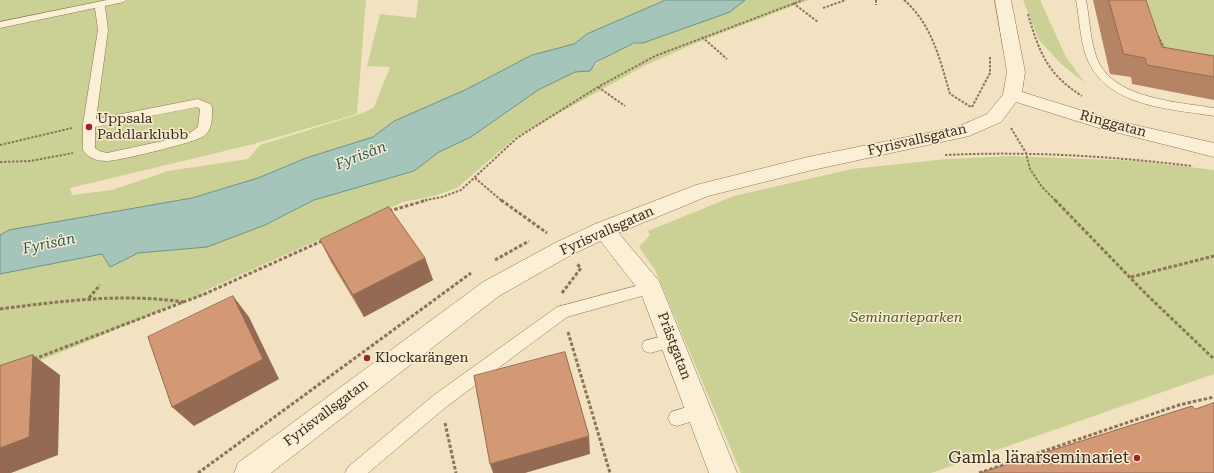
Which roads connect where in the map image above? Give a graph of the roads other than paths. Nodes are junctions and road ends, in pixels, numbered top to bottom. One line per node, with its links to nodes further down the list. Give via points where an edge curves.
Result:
1 (121, 0): 4 (lane)
2 (1003, 0): 6 (street, via 1016,72)
3 (1081, 0): 7 (lane, via 1094,62 1103,77 1141,98)
4 (100, 6): 5 (lane); 8 (lane, via 104,30)
5 (0, 26)
6 (1012, 95): 9 (street, Ringgatan, via 1106,124); 10 (street, Fyrisvallsgatan, via 994,118 962,132 808,164 703,190)
7 (1214, 112)
8 (89, 124): 8 (lane, via 89,150 95,155 108,157 189,140 200,135 205,129 206,107 198,103 182,105)
9 (1214, 150)
10 (604, 230): 11 (street, Prästgatan); 12 (street, Fyrisvallsgatan, via 573,256 491,290)
11 (651, 288): 13 (lane, via 562,312 440,401); 14 (street, Prästgatan, via 661,343 689,415)
12 (248, 473)
13 (354, 473)
14 (723, 473)

